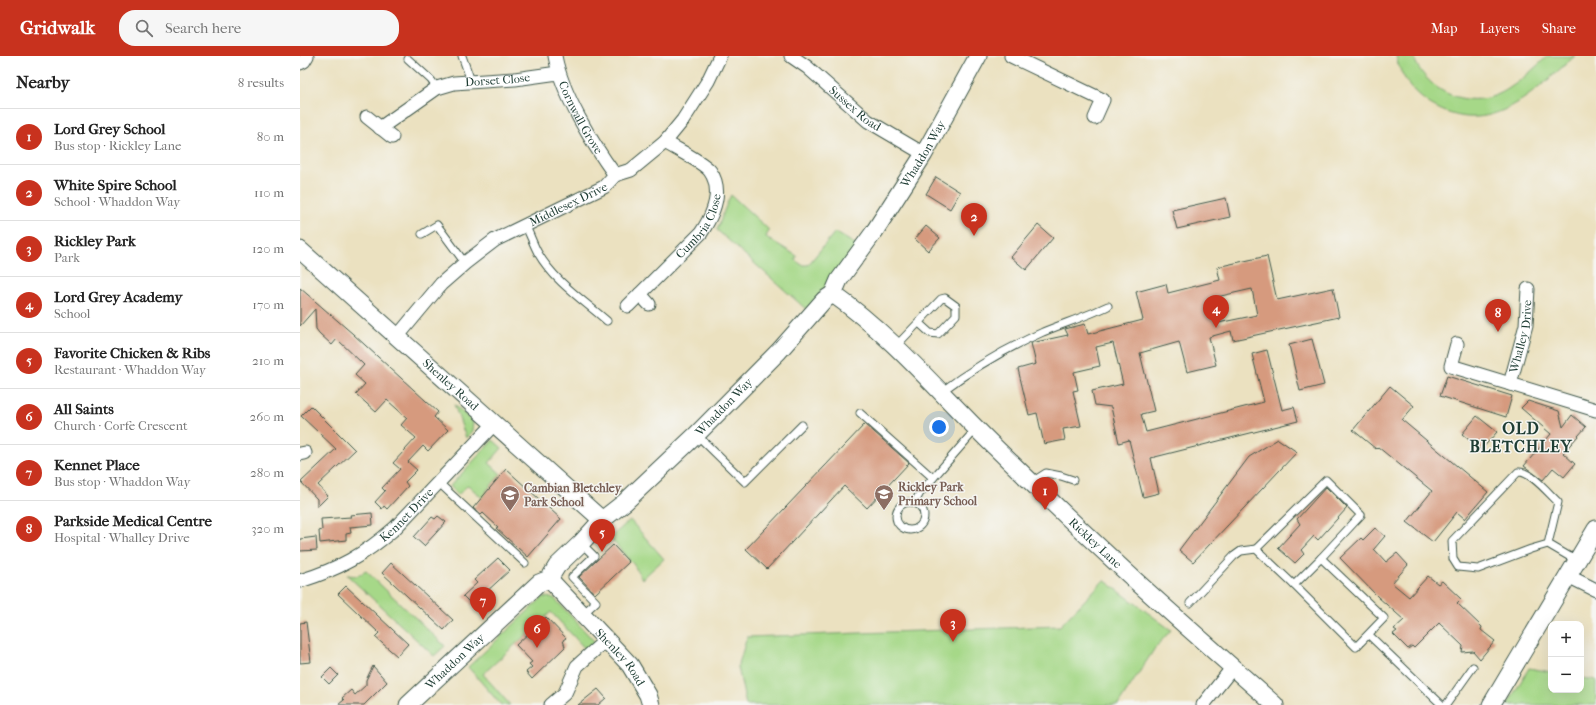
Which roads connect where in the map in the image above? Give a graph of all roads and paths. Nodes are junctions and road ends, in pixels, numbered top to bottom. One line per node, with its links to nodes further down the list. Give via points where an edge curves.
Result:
1 (307, 56): 9 (street)
2 (462, 56): 11 (lane)
3 (555, 56): 10 (street, Cornwall Grove)
4 (720, 56): 17 (street, Middlesex Drive, via 708,81 683,120)
5 (791, 56): 18 (street, Sussex Road, via 808,67 868,121)
6 (978, 56): 18 (street, Whaddon Way)
7 (1011, 56): 14 (street, via 1103,100)
8 (408, 59): 12 (lane)
9 (300, 63)
10 (558, 73): 11 (street, Dorset Close, via 515,79); 19 (street, Cornwall Grove, via 597,151)
11 (471, 81): 12 (street, Dorset Close)
12 (436, 88): 15 (street, Dorset Close)
13 (367, 117): 15 (street)
14 (1095, 118)
15 (380, 128): 16 (street)
16 (392, 137)
17 (665, 142): 19 (street, Middlesex Drive, via 631,170); 25 (street, Cumbria Close, via 709,170 714,180 716,201 701,233)
18 (924, 154): 26 (street, Whaddon Way, via 874,232 839,280)
19 (615, 175): 20 (street, Middlesex Drive, via 604,187)
20 (525, 225): 23 (street, Middlesex Drive, via 496,240); 30 (lane, via 548,268)
21 (422, 234): 23 (lane, via 437,225)
22 (300, 250): 32 (street, Shenley Road)
23 (465, 263): 32 (street, Middlesex Drive, via 441,284)
24 (1528, 289): 35 (street, Whalley Drive, via 1526,325)
25 (640, 294): 27 (street); 28 (street, Cumbria Close)
26 (833, 294): 34 (street, Rickley Lane); 42 (street, Whaddon Way, via 824,300 779,351)
27 (649, 304)
28 (628, 306)
29 (1108, 306): 36 (lane, via 1025,340 962,376)
30 (607, 321)
31 (919, 323): 31 (lane, via 930,333 938,334 956,315 956,306 945,298 941,299); 34 (lane)
32 (397, 337): 39 (street, Shenley Road)
33 (1457, 344): 35 (street, Whalley Drive, via 1450,366)
34 (896, 346): 36 (street, Rickley Lane)
35 (1510, 384): 37 (street, Whalley Drive)
36 (941, 393): 41 (street, Rickley Lane)
37 (1596, 410)
38 (860, 413): 43 (lane)
39 (494, 424): 45 (street, Kennet Drive); 48 (street, Shenley Road)
40 (802, 425): 42 (lane, via 745,482)
41 (977, 429): 43 (lane); 46 (street, Rickley Lane)
42 (696, 435): 48 (street, Whaddon Way, via 625,502)
43 (933, 478): 47 (lane)
44 (1073, 480): 46 (lane, via 1046,473)
45 (438, 482): 55 (lane); 58 (street, Kennet Drive, via 378,543 344,564)
46 (1032, 482): 65 (street, Rickley Lane, via 1137,582)
47 (915, 502): 47 (lane, via 901,505 897,511 896,518 906,529 913,530 924,520 921,506)
48 (602, 520): 50 (street, Whaddon Way)
49 (1596, 529): 54 (street)
50 (582, 543): 57 (street, Whaddon Way, via 557,566); 62 (lane, via 594,556 572,577 596,602)
51 (1548, 544): 51 (lane, via 1478,569 1458,567 1453,559 1452,550 1452,541 1518,472 1534,479 1558,502); 54 (lane)
52 (1256, 549): 53 (lane, via 1326,480 1361,515); 59 (lane); 61 (lane, via 1241,551 1234,556)
53 (1321, 558): 59 (lane); 63 (lane, via 1384,618)
54 (1577, 561): 56 (street)
55 (525, 563)
56 (1568, 576): 60 (street); 74 (street)
57 (550, 579): 62 (street, Shenley Road); 67 (street, Whaddon Way, via 539,583)
58 (300, 581)
59 (1294, 585): 63 (lane, via 1356,647)
60 (1596, 590)
61 (1190, 603)
62 (583, 614): 64 (street, Shenley Road)
63 (1369, 635): 72 (lane)
64 (607, 639): 68 (street, via 577,666 565,693); 69 (street, Shenley Road, via 630,665)
65 (1233, 667): 70 (street); 71 (street, Rickley Lane)
66 (1473, 667): 73 (lane)
67 (416, 701)
68 (551, 705)
69 (651, 705)
70 (1203, 705)
71 (1275, 705)
72 (1442, 705)
73 (1446, 705)
74 (1491, 705)

